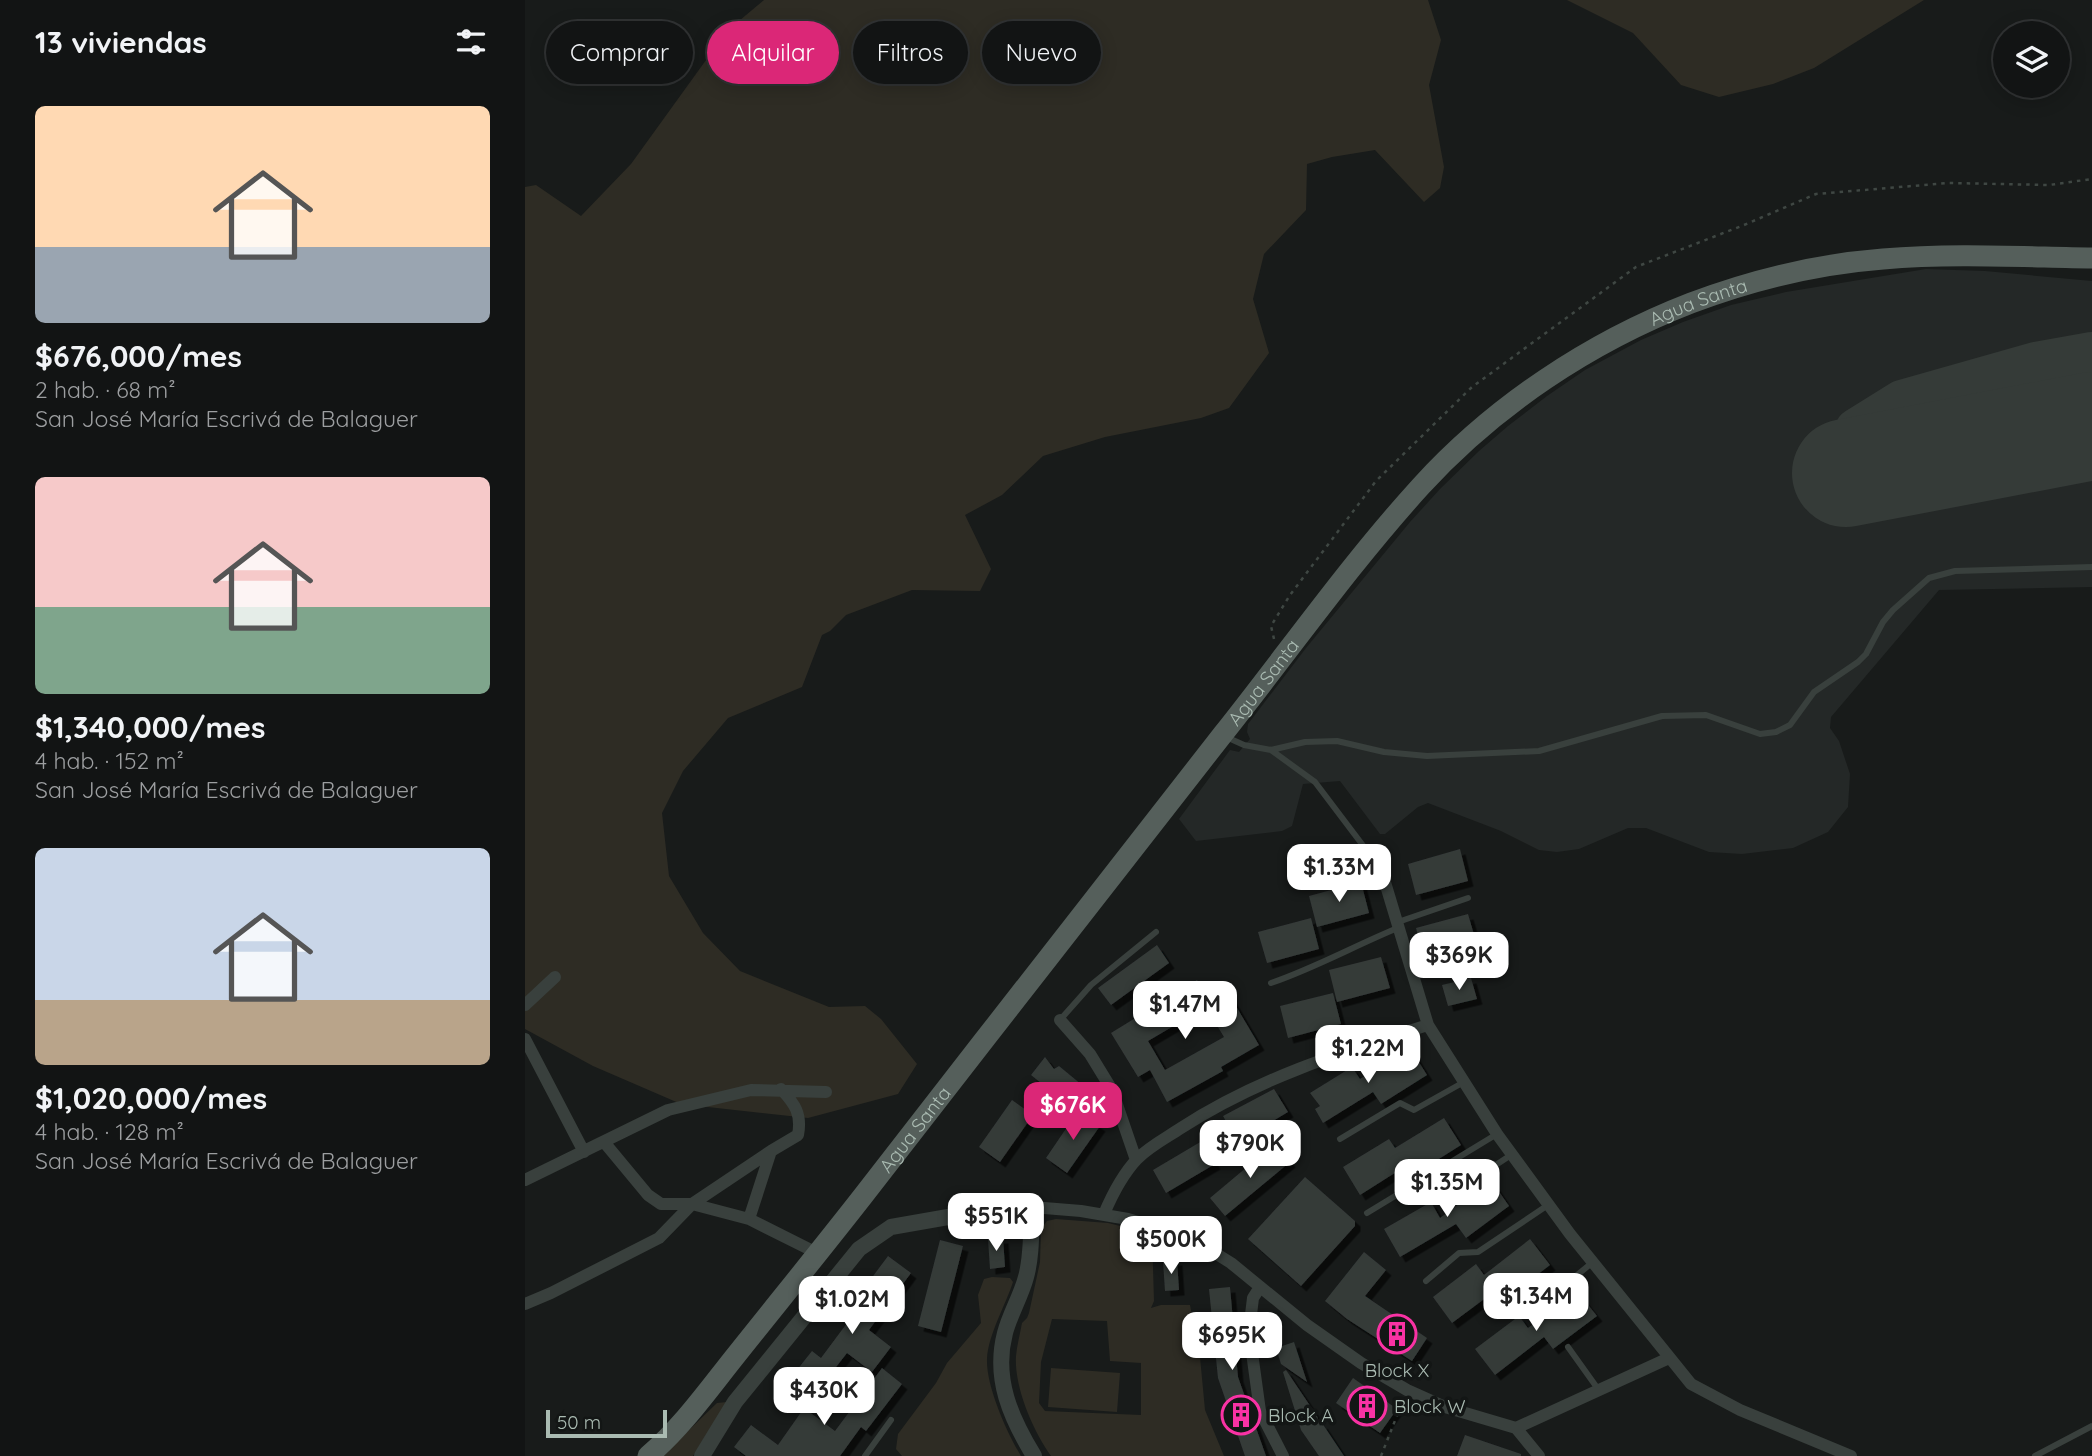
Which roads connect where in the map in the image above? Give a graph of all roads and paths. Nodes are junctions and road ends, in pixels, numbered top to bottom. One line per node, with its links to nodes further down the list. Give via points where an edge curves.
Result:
1 (2092, 258): 3 (main road, Agua Santa, via 1919,257 1825,267 1721,292 1598,347 1490,420 1423,484)
2 (2092, 567): 4 (lane, via 1955,570 1929,578 1893,610 1859,662 1814,692 1790,724 1776,732 1760,734 1706,715 1662,716 1539,751 1427,757 1337,741)
3 (1222, 735): 4 (lane); 33 (main road, Agua Santa)
4 (1271, 750): 5 (lane, via 1315,782)
5 (1381, 869): 7 (street)
6 (1468, 898): 7 (lane)
7 (1399, 924): 10 (lane, via 1307,971); 13 (street)
8 (1156, 932): 12 (lane, via 1091,985)
9 (555, 977): 11 (street)
10 (1271, 983)
11 (525, 1005)
12 (1061, 1020): 24 (street, via 1112,1090)
13 (1428, 1025): 15 (street); 24 (street, via 1262,1083 1197,1118)
14 (525, 1039): 22 (street)
15 (1464, 1082): 18 (street); 19 (lane, via 1414,1110 1400,1103)
16 (781, 1089): 17 (street); 20 (street, via 751,1090 668,1110); 21 (street, via 801,1121 798,1135)
17 (826, 1092)
18 (1497, 1134): 23 (street); 30 (lane)
19 (1340, 1139)
20 (604, 1142): 22 (street); 27 (street, via 648,1195 661,1204)
21 (771, 1151): 27 (street); 32 (street)
22 (584, 1152): 25 (street)
23 (1511, 1155): 26 (lane); 28 (street)
24 (1136, 1160): 31 (street)
25 (525, 1180)
26 (1441, 1201)
27 (692, 1204): 32 (street); 38 (street, via 659,1238)
28 (1548, 1205): 34 (street); 35 (lane, via 1478,1252 1459,1253)
29 (1032, 1207): 31 (street); 47 (street, via 891,1227 859,1249 735,1402); 49 (street, via 1027,1275 1001,1359 1003,1389 1012,1416)
30 (1367, 1213)
31 (1104, 1214): 36 (street, via 1199,1243)
32 (749, 1219): 33 (street)
33 (817, 1253): 46 (main road, Agua Santa, via 695,1408)
34 (1593, 1262): 37 (lane); 40 (street)
35 (1426, 1281)
36 (1260, 1287): 41 (street, via 1334,1345); 50 (street, via 1253,1298 1249,1331 1259,1411)
37 (1549, 1298)
38 (525, 1304)
39 (1568, 1347): 42 (lane)
40 (1669, 1358): 42 (street); 53 (street, via 1691,1384)
41 (1407, 1390): 45 (street, via 1445,1407); 51 (path)
42 (1599, 1391): 45 (street)
43 (891, 1420): 48 (lane)
44 (2092, 1426): 54 (lane)
45 (1516, 1428): 52 (street)
46 (648, 1456)
47 (702, 1456)
48 (865, 1456)
49 (1034, 1456)
50 (1283, 1456)
51 (1381, 1456)
52 (1539, 1456)
53 (1851, 1456)
54 (2035, 1456)

